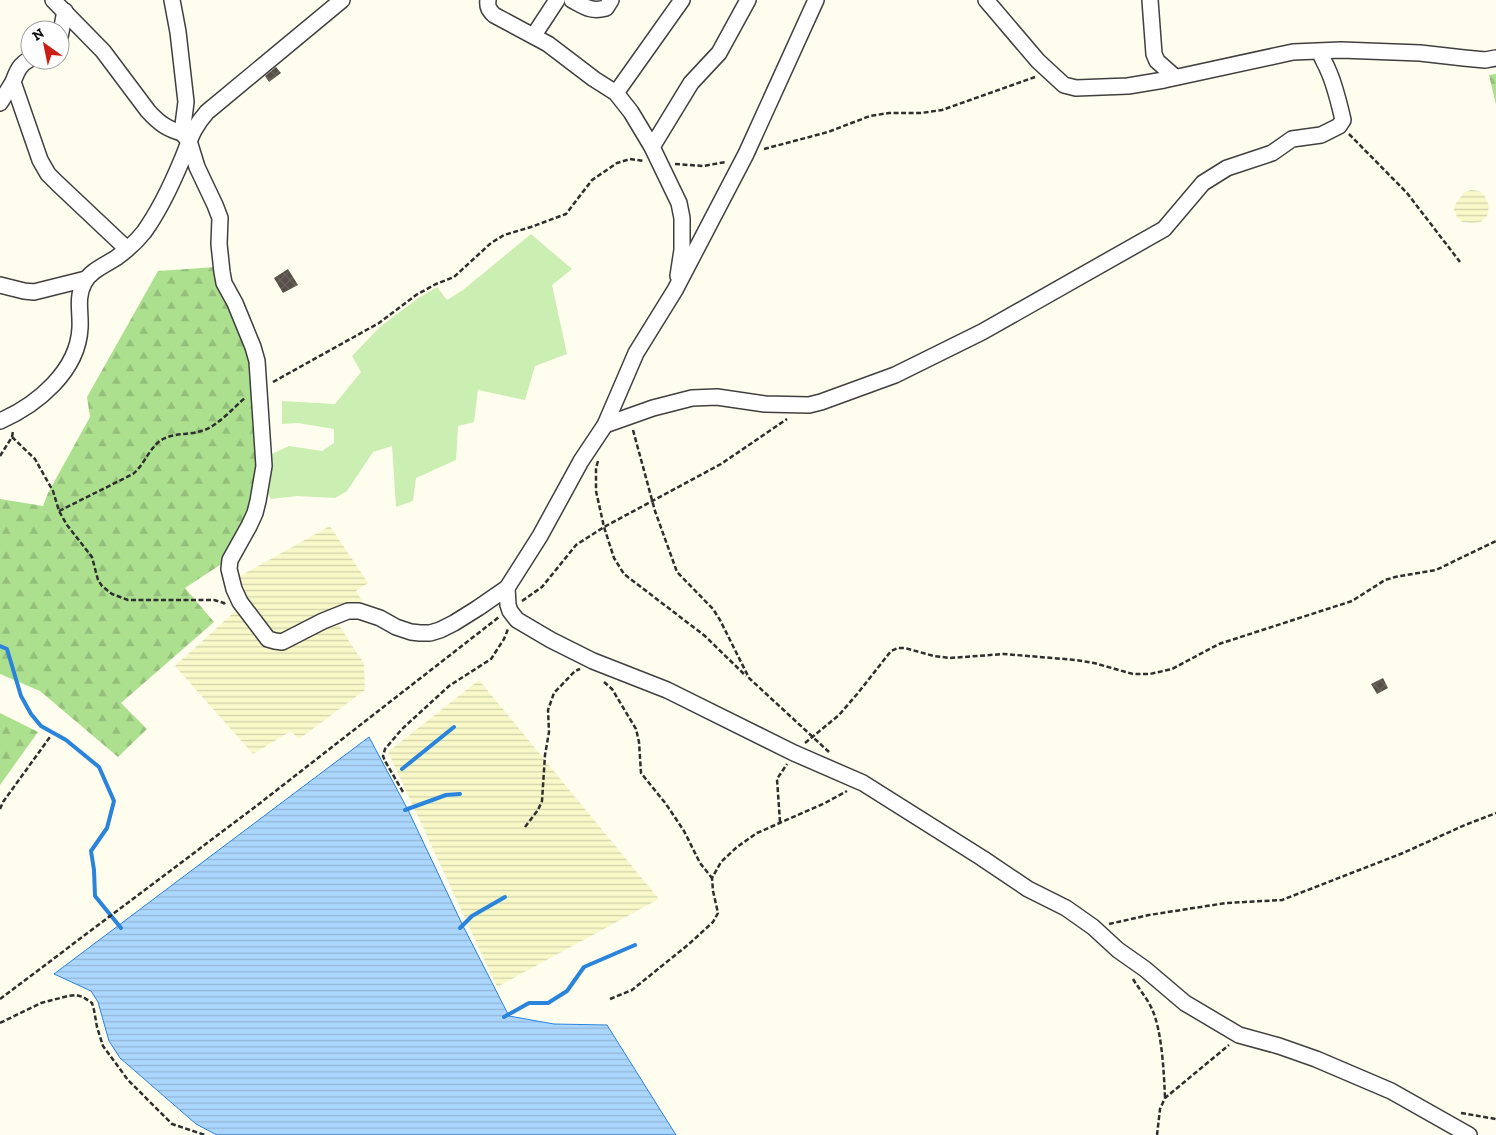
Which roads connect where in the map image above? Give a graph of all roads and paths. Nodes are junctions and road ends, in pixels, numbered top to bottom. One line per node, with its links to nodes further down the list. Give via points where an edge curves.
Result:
1 (53, 0): 13 (street)
2 (172, 0): 25 (street, via 186,102)
3 (342, 0): 25 (street, via 208,112)
4 (488, 0): 15 (street, via 489,10 494,15)
5 (557, 0): 15 (street)
6 (572, 0): 7 (street, via 595,11 606,8)
7 (611, 0)
8 (682, 0): 22 (street)
9 (748, 0): 26 (street, via 719,53 691,83)
10 (816, 0): 27 (street)
11 (986, 0): 19 (street)
12 (1150, 0): 20 (street, via 1154,54 1157,61)
13 (65, 11): 14 (street); 25 (street, via 106,55 156,120)
14 (63, 20)
15 (534, 36): 22 (street)
16 (1320, 52): 17 (street, via 1341,50 1485,60); 20 (street, via 1293,52); 24 (street, via 1336,91 1343,120)
17 (1496, 58)
18 (20, 67): 21 (street)
19 (1050, 72): 20 (street, via 1064,85 1076,88 1128,86); 27 (path, via 942,110 870,116 828,132)
20 (1175, 77)
21 (13, 82): 23 (street); 29 (street, via 48,174)
22 (616, 93): 26 (street)
23 (0, 103)
24 (1340, 124): 30 (path, via 1407,193); 35 (street, via 1321,135 1292,139 1272,152 1228,168 1203,183 1164,229 982,332 896,375)
25 (186, 137): 29 (street, via 173,180 152,219); 34 (street, via 220,218 219,244 224,283 255,354)
26 (652, 147): 28 (street)
27 (746, 154): 28 (path, via 724,163 703,166); 33 (street)
28 (660, 163): 33 (street, via 679,203 682,218 682,250); 34 (path, via 630,159 617,163 592,180 566,214 504,234 454,277 416,295 380,323)
29 (127, 249): 31 (street)
30 (1460, 262)
31 (86, 279): 32 (street, via 34,292); 36 (street, via 80,295 79,338 75,351 57,382)
32 (0, 285)
33 (675, 290): 38 (street, via 636,353)
34 (259, 390): 42 (path, via 212,426 163,439 133,474); 45 (street, via 264,460 258,501 250,526 230,560 229,568 240,602 268,639 282,642 348,611 359,611 411,632 430,633 454,623)
35 (809, 405): 38 (street, via 692,398); 43 (path, via 720,464)
36 (17, 412): 37 (street); 39 (path)
37 (0, 421)
38 (605, 425): 45 (street)
39 (12, 437): 40 (path); 42 (path, via 35,459 53,491)
40 (0, 456)
41 (599, 459): 43 (path, via 596,490)
42 (59, 511): 46 (path, via 92,557 98,580 112,594 128,600 214,600 224,602)
43 (604, 527): 47 (path, via 576,545 542,587); 50 (path, via 614,558 624,574 705,636)
44 (1496, 541): 52 (path, via 1436,570 1390,578 1352,601 1219,644 1172,669 1150,674 1133,674 1076,660 1004,654 950,658 898,648 891,651 839,715)
45 (507, 588): 47 (street)
46 (230, 610)
47 (506, 612): 48 (street); 53 (path, via 510,624 491,659 449,686 384,749 385,761); 61 (path)
48 (593, 661): 52 (street, via 667,690); 57 (path, via 588,667 575,671 554,693 548,710 542,801)
49 (600, 678): 58 (path, via 612,689 636,729 641,773 666,804)
50 (749, 678)
51 (50, 737): 54 (path)
52 (794, 753): 56 (path, via 778,779); 59 (street, via 864,782 1028,889 1066,908)
53 (403, 792)
54 (0, 809)
55 (1496, 813): 59 (path, via 1282,900 1226,903)
56 (780, 822)
57 (524, 827)
58 (712, 878)
59 (1093, 927): 63 (street, via 1185,1003)
60 (1131, 976): 64 (path, via 1152,1009 1159,1036)
61 (0, 999)
62 (0, 1023): 65 (path, via 41,1003 68,996 83,997 92,1003 103,1046 128,1080 172,1124)
63 (1239, 1035): 64 (path); 67 (street, via 1316,1059 1391,1091)
64 (1165, 1098): 66 (path, via 1160,1109)
65 (205, 1135)
66 (1157, 1135)
67 (1469, 1135)

